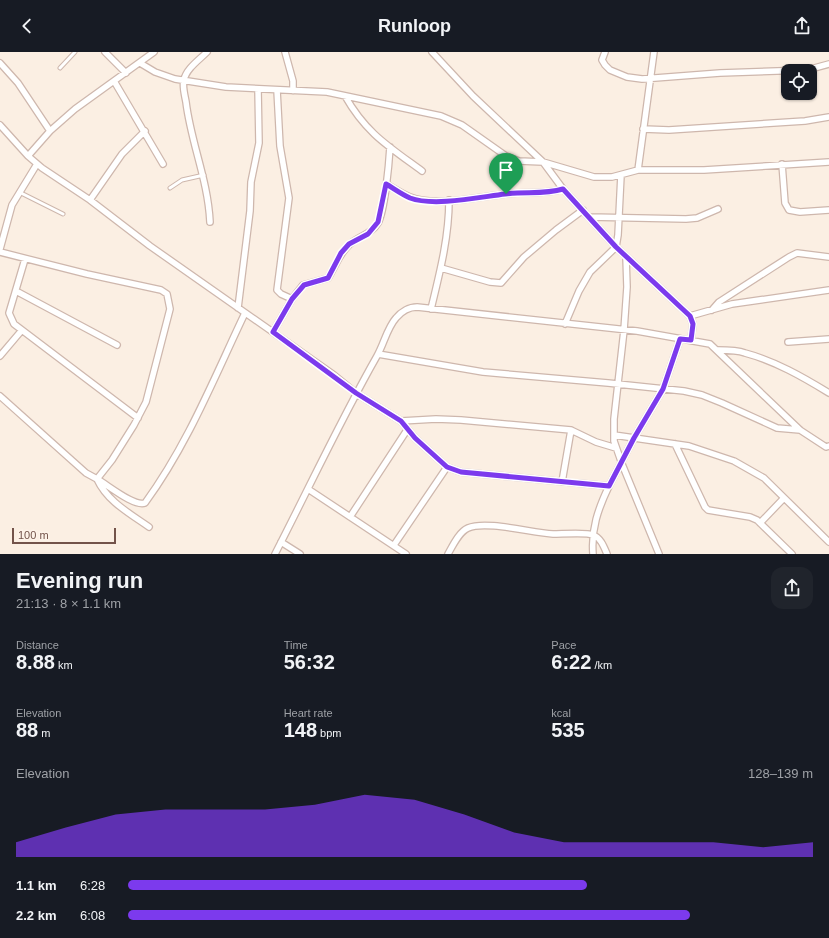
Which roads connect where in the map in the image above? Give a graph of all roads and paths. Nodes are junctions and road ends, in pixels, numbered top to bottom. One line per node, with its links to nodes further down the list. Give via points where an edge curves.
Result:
1 (75, 52): 12 (lane)
2 (154, 52): 10 (street)
3 (207, 52): 15 (street, via 191,67)
4 (285, 52): 19 (street, via 293,81)
5 (432, 52): 28 (street, via 473,96)
6 (605, 52): 14 (street, via 603,63 610,70 633,78)
7 (654, 52): 14 (street)
8 (107, 53): 13 (street)
9 (0, 63): 24 (street, via 18,83)
10 (140, 63): 13 (street); 15 (street, via 155,72)
11 (829, 64): 14 (street, via 807,70)
12 (60, 68)
13 (126, 73): 16 (street)
14 (651, 78): 23 (street)
15 (184, 80): 17 (street); 36 (street, via 191,132)
16 (114, 81): 24 (street, via 92,95); 25 (street)
17 (258, 89): 18 (street); 59 (street, via 259,142 251,182)
18 (277, 90): 19 (street); 58 (street, via 280,146 289,198 277,290)
19 (293, 91): 20 (street, via 327,92)
20 (344, 96): 26 (street, via 375,137); 28 (street, via 441,116 462,125 506,156 519,161)
21 (829, 117): 23 (street, via 734,126)
22 (0, 125): 27 (street)
23 (643, 129): 33 (street)
24 (50, 131): 27 (street)
25 (145, 131): 31 (street); 41 (street, via 122,154)
26 (390, 147): 34 (street); 37 (street)
27 (28, 156): 30 (street)
28 (543, 162): 35 (street, via 594,177); 39 (street)
29 (829, 162): 32 (street)
30 (37, 164): 40 (street); 41 (street)
31 (163, 164)
32 (782, 164): 33 (street, via 704,170); 45 (street, via 785,203 789,210)
33 (638, 170): 35 (street)
34 (422, 171)
35 (621, 174): 48 (street)
36 (204, 175): 38 (lane, via 182,180); 49 (street)
37 (386, 184): 42 (street, via 410,198 424,201); 58 (street, via 378,222 373,229 349,244 341,253 328,278 304,285)
38 (170, 188)
39 (563, 189): 42 (street); 44 (street)
40 (19, 192): 46 (lane); 51 (street, via 12,205)
41 (90, 200): 59 (street)
42 (450, 200): 55 (street, via 448,233)
43 (718, 209): 48 (street, via 697,218 686,219)
44 (583, 210): 47 (street); 55 (street, via 524,257 501,283)
45 (829, 210)
46 (63, 214)
47 (589, 217): 48 (street); 50 (street)
48 (619, 217): 50 (street)
49 (210, 222)
50 (616, 247): 52 (street); 64 (street, via 590,272)
51 (0, 250): 54 (street)
52 (626, 257): 63 (street); 66 (street)
53 (829, 257): 61 (street, via 797,253 719,302)
54 (25, 259): 57 (street); 81 (street, via 161,290 167,294 170,309 150,388)
55 (441, 268): 60 (street)
56 (829, 290): 61 (street, via 732,304)
57 (16, 291): 65 (street, via 9,313 14,324); 72 (street)
58 (292, 299): 67 (street)
59 (238, 308): 62 (street)
60 (431, 309): 64 (street); 74 (street, via 413,307 400,314 393,321)
61 (712, 310): 63 (street)
62 (245, 313): 67 (street); 93 (street, via 183,445 145,503 132,501)
63 (690, 316): 70 (street, via 693,324)
64 (565, 324): 66 (street)
65 (22, 330): 75 (street); 81 (street)
66 (624, 330): 68 (street); 76 (street)
67 (273, 332): 78 (street)
68 (680, 339): 70 (street); 77 (street)
69 (829, 339): 71 (street)
70 (691, 340): 73 (street, via 710,344)
71 (788, 342)
72 (117, 346)
73 (717, 350): 79 (street, via 744,352 801,375); 85 (street)
74 (378, 354): 76 (street, via 483,372); 78 (street)
75 (0, 356)
76 (618, 384): 77 (street); 86 (street)
77 (663, 389): 85 (street, via 702,395 777,428); 87 (street)
78 (356, 393): 82 (street); 96 (street)
79 (829, 393)
80 (0, 396): 93 (street, via 86,473)
81 (138, 418): 93 (street)
82 (401, 421): 83 (street); 84 (street, via 461,420)
83 (407, 430): 92 (street); 98 (street)
84 (571, 430): 90 (street); 94 (street)
85 (800, 430): 89 (street, via 826,447)
86 (614, 435): 87 (street); 90 (street)
87 (634, 438): 88 (street); 91 (street)
88 (675, 444): 97 (street, via 734,461 764,478); 99 (street, via 708,510 750,516)
89 (829, 446)
90 (616, 448): 91 (street)
91 (622, 464): 95 (street); 111 (street)
92 (447, 467): 94 (street, via 461,472); 104 (street)
93 (98, 478): 100 (street, via 103,491)
94 (562, 482): 95 (street)
95 (609, 486): 101 (street, via 594,522)
96 (308, 489): 98 (street); 102 (street)
97 (784, 498): 99 (street); 103 (street)
98 (350, 517): 104 (street)
99 (760, 523): 112 (street)
100 (149, 527)
101 (592, 534): 108 (street, via 548,534 494,526 473,526 462,532); 109 (street); 110 (street, via 599,538)
102 (281, 542): 105 (street); 106 (street)
103 (829, 542)
104 (394, 545): 107 (street)
105 (275, 554)
106 (300, 554)
107 (406, 554)
108 (448, 554)
109 (593, 554)
110 (607, 554)
111 (659, 554)
112 (792, 554)

